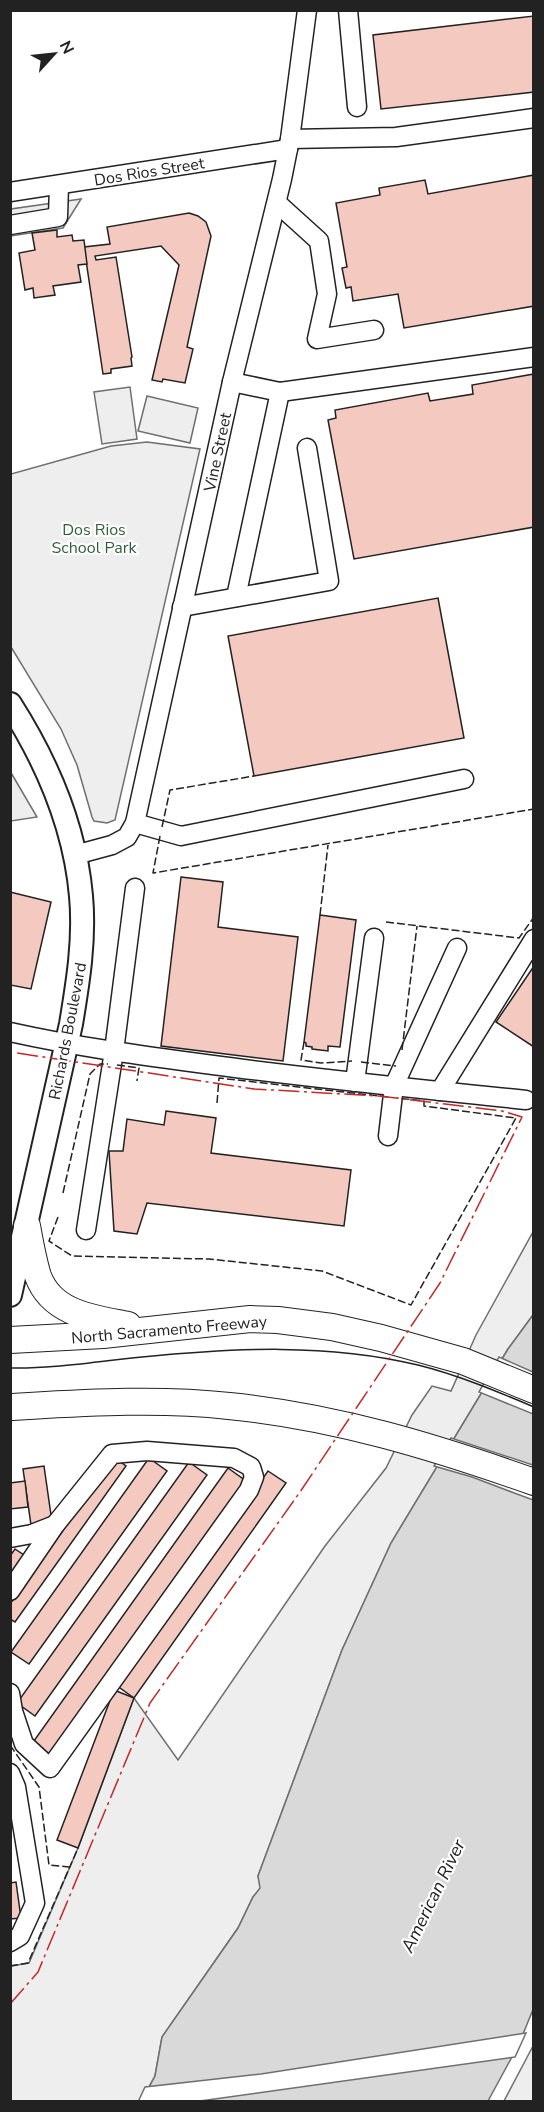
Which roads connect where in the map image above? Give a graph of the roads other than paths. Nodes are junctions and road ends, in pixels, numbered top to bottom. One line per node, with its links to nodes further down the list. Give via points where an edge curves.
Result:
1 (307, 10): 5 (street, Vine Street)
2 (348, 10): 3 (street)
3 (357, 107)
4 (534, 118): 5 (street, Dos Rios Street, via 396,137)
5 (289, 144): 6 (street, Dos Rios Street); 8 (street, Vine Street)
6 (59, 185): 7 (street, Dos Rios Street); 9 (street, via 58,217)
7 (10, 192)
8 (277, 203): 10 (street, via 319,241 327,294 317,339); 12 (street, Vine Street)
9 (10, 225)
10 (374, 330)
11 (534, 357): 13 (street)
12 (232, 382): 13 (street); 16 (street, Vine Street)
13 (280, 392): 15 (street)
14 (307, 448): 15 (street, via 329,581)
15 (236, 597): 16 (street)
16 (182, 607): 19 (street, Vine Street)
17 (10, 704): 20 (main road, Richards Boulevard, via 52,782)
18 (464, 779): 19 (street, via 181,836)
19 (135, 823): 20 (street, via 127,837)
20 (75, 855): 26 (main road, Richards Boulevard, via 81,896 81,956)
21 (135, 888): 27 (street)
22 (374, 938): 28 (street)
23 (534, 939): 30 (street)
24 (457, 948): 29 (street)
25 (10, 1032): 26 (street)
26 (66, 1044): 27 (street); 33 (main road, Richards Boulevard)
27 (114, 1051): 28 (street); 34 (street)
28 (355, 1082): 29 (street)
29 (394, 1086): 30 (street); 32 (street)
30 (440, 1091): 31 (street)
31 (526, 1100)
32 (388, 1136)
33 (27, 1226): 35 (main road); 36 (main road, Richards Boulevard); 37 (highway, via 43,1287 62,1306 80,1315)
34 (86, 1230)
35 (10, 1253)
36 (10, 1295)
37 (149, 1330): 38 (highway, North Sacramento Freeway); 39 (highway, North Sacramento Freeway, via 250,1319 356,1332 463,1361)
38 (20, 1340)
39 (534, 1390)
40 (10, 1407): 41 (highway, via 148,1402 262,1409 381,1433)
41 (534, 1482)
42 (55, 1525): 43 (street); 44 (street); 45 (street, via 112,1454 147,1451 234,1458 251,1467 254,1477 249,1491 50,1768 24,1744)
43 (10, 1538)
44 (10, 1591)
45 (10, 1693)
46 (12, 1782): 47 (street, via 35,1903 20,1936)
47 (10, 1942)

